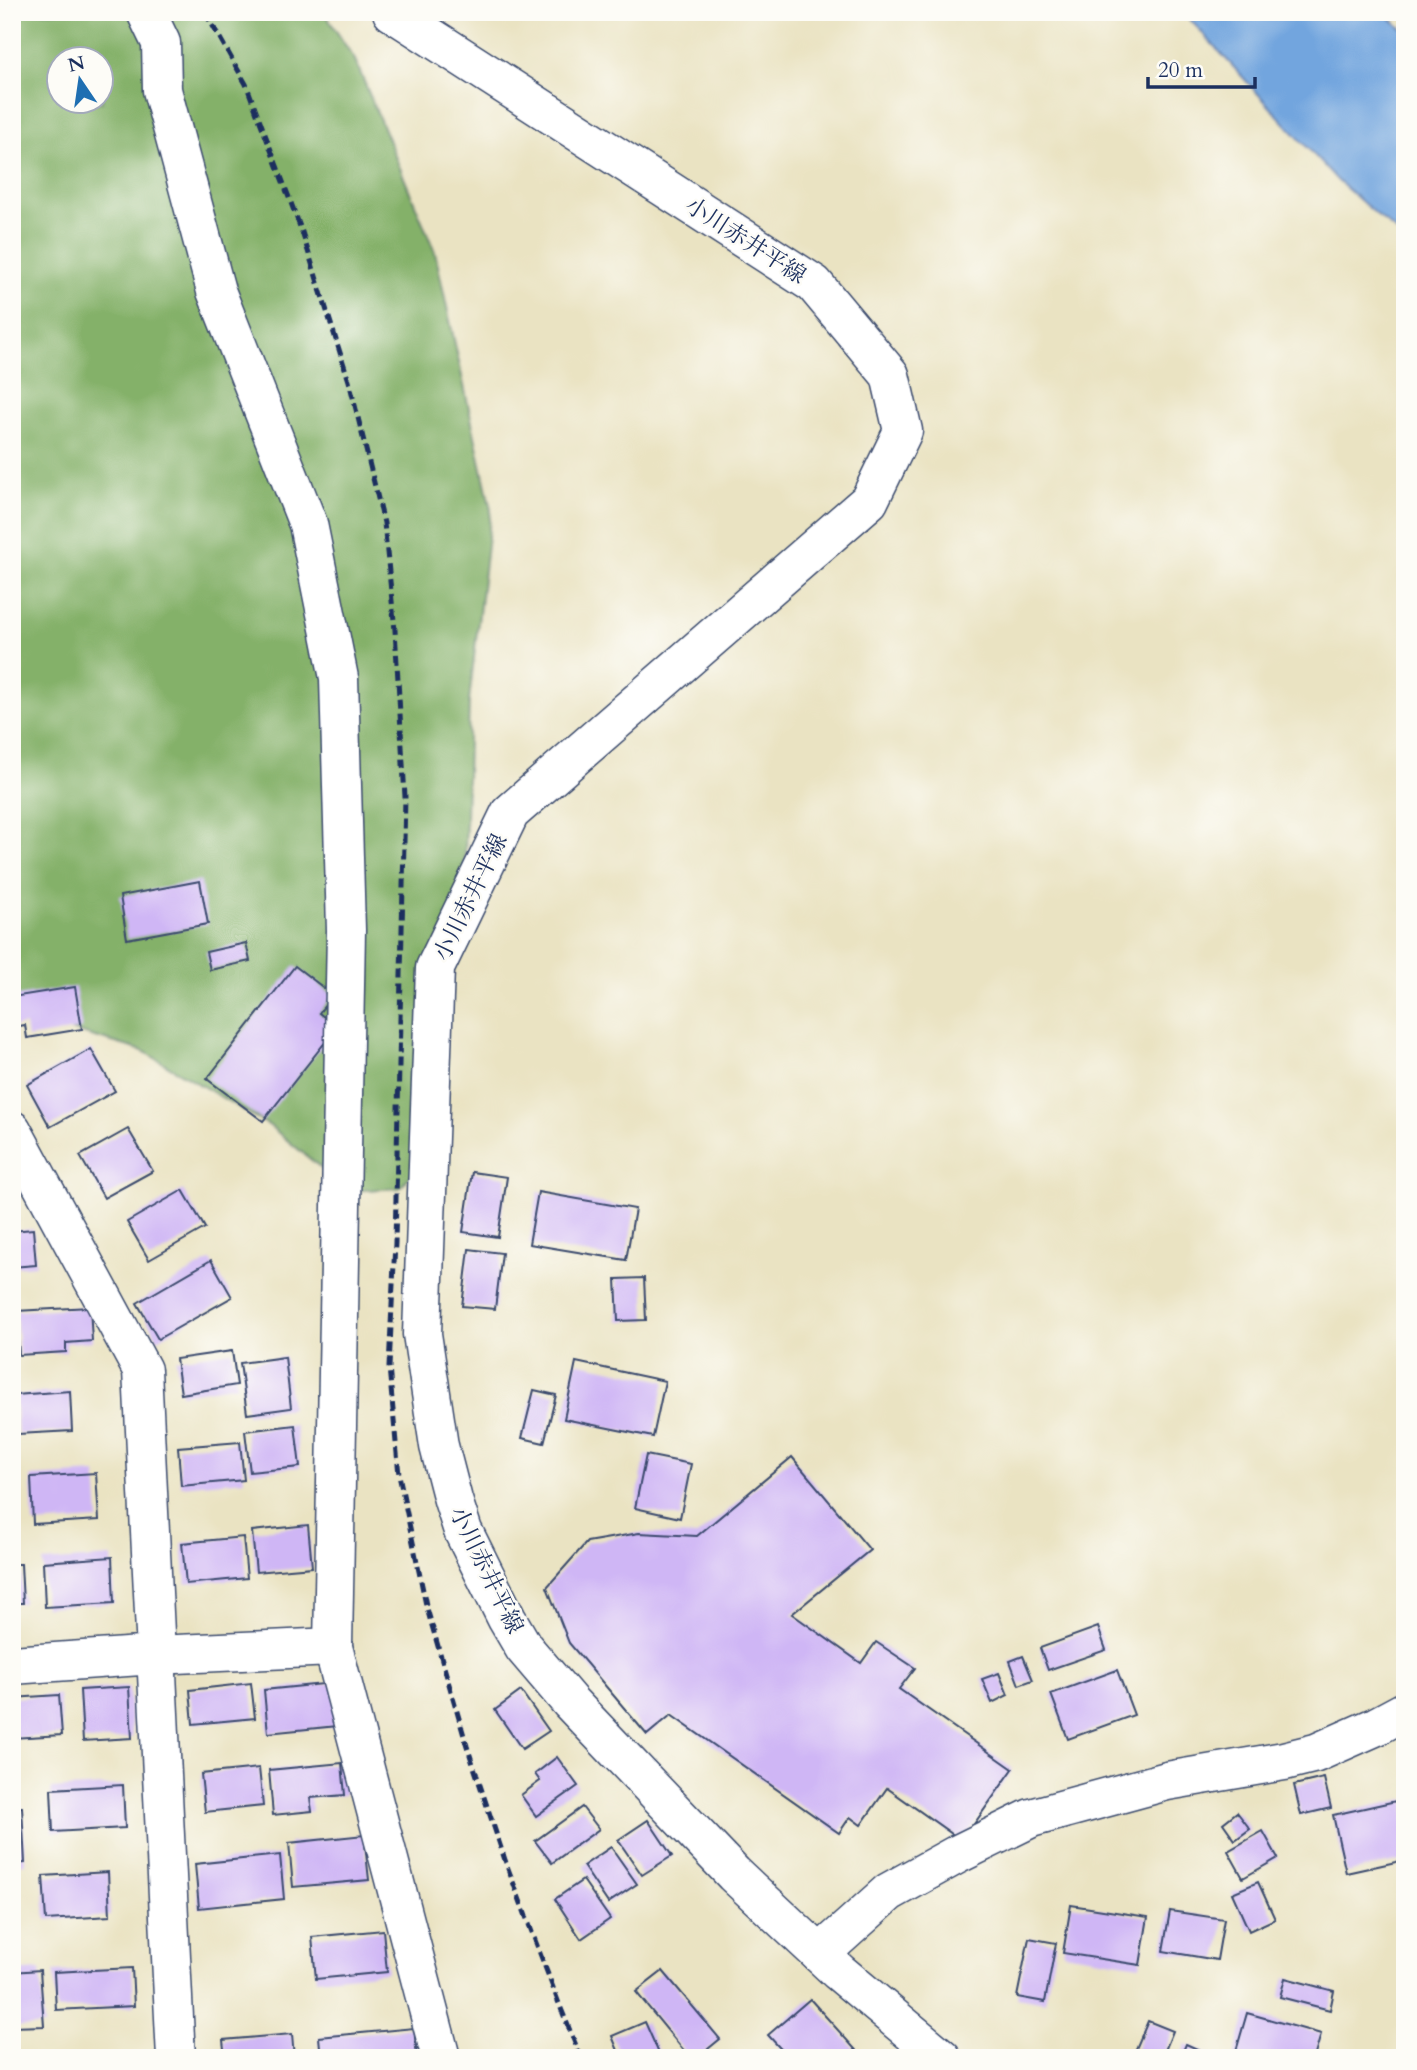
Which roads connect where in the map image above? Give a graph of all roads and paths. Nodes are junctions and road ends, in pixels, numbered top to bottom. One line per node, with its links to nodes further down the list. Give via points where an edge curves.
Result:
1 (146, 12): 4 (street, via 161,43 162,90 216,291 308,524 339,678 346,930)
2 (392, 12): 8 (street, 小川赤井平線, via 814,284 890,375 903,431 869,502 510,813 435,968 422,1334 439,1446 463,1531 524,1648 734,1874)
3 (12, 1130): 5 (street, via 142,1370)
4 (333, 1647): 5 (street); 10 (street)
5 (155, 1655): 6 (street); 9 (street)
6 (12, 1665)
7 (1405, 1711): 8 (street, via 1316,1753 1167,1781 1031,1818 889,1892)
8 (820, 1954): 11 (street, 小川赤井平線)
9 (176, 2058)
10 (441, 2058)
11 (942, 2058)

